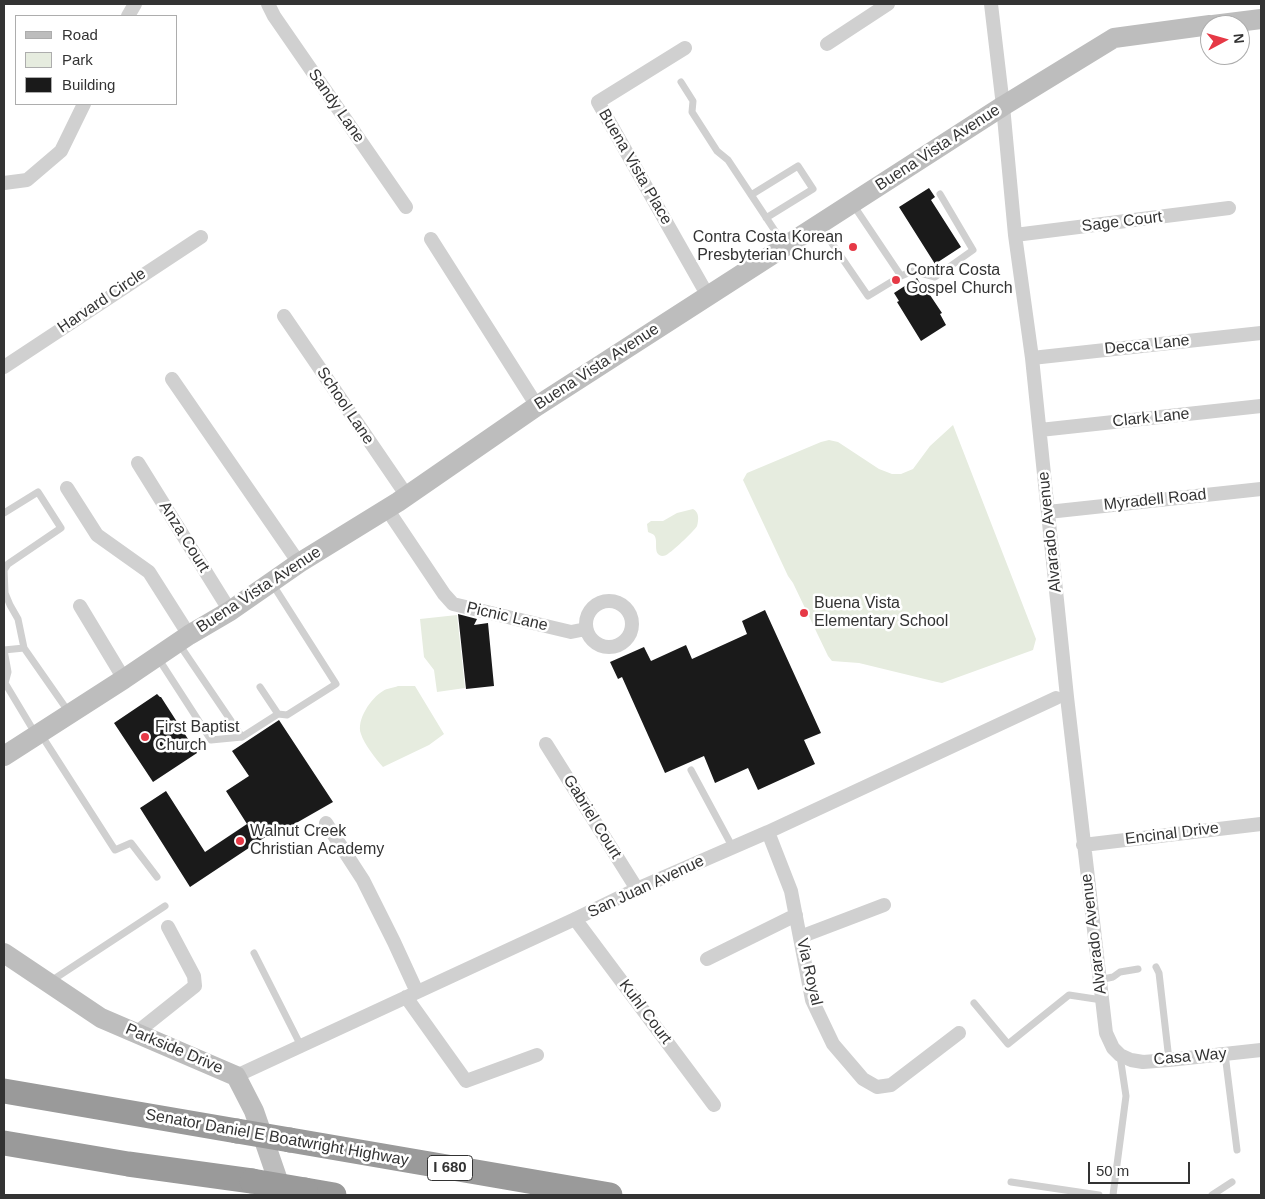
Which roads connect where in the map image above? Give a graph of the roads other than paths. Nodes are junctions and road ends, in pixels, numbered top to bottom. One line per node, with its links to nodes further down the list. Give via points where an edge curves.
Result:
1 (268, 4): 14 (street, Sandy Lane)
2 (888, 4): 5 (street)
3 (990, 4): 9 (street, Alvarado Avenue)
4 (1200, 26): 9 (street, Buena Vista Avenue, via 1114,38)
5 (827, 44)
6 (685, 48): 23 (street, Buena Vista Place, via 598,102)
7 (681, 82): 12 (lane, via 693,102 692,112)
8 (84, 105): 10 (street, via 61,150 27,180)
9 (1003, 106): 13 (street, Buena Vista Avenue); 18 (street, Alvarado Avenue)
10 (4, 183)
11 (940, 194): 22 (lane, via 973,250 935,277 912,271)
12 (751, 195): 16 (lane); 16 (lane, via 798,166 813,189)
13 (852, 203): 17 (street, Buena Vista Avenue); 22 (lane)
14 (406, 207)
15 (1229, 208): 18 (street, Sage Court)
16 (766, 218): 21 (lane)
17 (819, 224): 21 (street, Buena Vista Avenue); 22 (lane, via 868,296)
18 (1016, 236): 26 (street, Alvarado Avenue)
19 (201, 237): 27 (street, Harvard Circle)
20 (431, 239): 29 (street)
21 (785, 246): 23 (street, Buena Vista Avenue)
22 (901, 276)
23 (708, 296): 29 (street, Buena Vista Avenue)
24 (284, 316): 35 (street, School Lane)
25 (1261, 333): 26 (street, Decca Lane)
26 (1032, 358): 31 (street, Alvarado Avenue)
27 (4, 367)
28 (172, 379): 39 (street)
29 (537, 406): 35 (street, Buena Vista Avenue)
30 (1261, 406): 31 (street, Clark Lane)
31 (1040, 430): 37 (street, Alvarado Avenue)
32 (138, 463): 44 (street, Anza Court)
33 (67, 488): 46 (street, via 96,535 149,572)
34 (1261, 489): 37 (street, Myradell Road)
35 (407, 496): 36 (street, Buena Vista Avenue)
36 (388, 508): 39 (street, Buena Vista Avenue); 45 (street, Picnic Lane, via 453,604 571,632)
37 (1048, 512): 63 (street, Alvarado Avenue)
38 (4, 514): 40 (lane, via 38,492 61,528)
39 (299, 563): 41 (street, Buena Vista Avenue)
40 (4, 569): 42 (lane)
41 (271, 582): 44 (street, Buena Vista Avenue); 54 (lane, via 336,684 287,715)
42 (4, 594): 47 (lane, via 18,619)
43 (80, 606): 50 (street)
44 (230, 611): 46 (street, Buena Vista Avenue)
45 (586, 629)
46 (184, 639): 49 (street, Buena Vista Avenue); 56 (lane)
47 (24, 648): 48 (lane); 53 (lane)
48 (4, 650): 55 (lane, via 8,672 5,683)
49 (157, 656): 50 (street, Buena Vista Avenue); 56 (lane, via 211,740)
50 (124, 679): 53 (street, Buena Vista Avenue)
51 (260, 687): 54 (lane)
52 (1056, 698): 62 (street, San Juan Avenue)
53 (70, 714): 55 (street, Buena Vista Avenue)
54 (278, 714): 56 (lane)
55 (38, 734): 58 (street, Buena Vista Avenue); 65 (lane, via 115,850 131,843)
56 (242, 737)
57 (546, 744): 66 (street, Gabriel Court)
58 (4, 756)
59 (692, 770): 64 (lane)
60 (326, 823): 80 (street, via 363,880 394,942)
61 (1261, 824): 63 (street, Encinal Drive)
62 (768, 832): 64 (street, San Juan Avenue); 69 (street, Via Royal, via 791,891)
63 (1083, 845): 78 (street, Alvarado Avenue)
64 (733, 848): 66 (street, San Juan Avenue)
65 (157, 876)
66 (637, 890): 70 (street, San Juan Avenue)
67 (884, 905): 72 (street)
68 (165, 906): 79 (lane)
69 (796, 915): 72 (street, Via Royal); 75 (street, Via Royal)
70 (576, 919): 80 (street, San Juan Avenue); 93 (street, Kuhl Court)
71 (168, 927): 83 (street, via 194,976 195,986)
72 (800, 937): 84 (street, Via Royal, via 812,1000 833,1044 863,1079 876,1087 892,1085)
73 (4, 953): 79 (street, Parkside Drive)
74 (254, 953): 85 (lane)
75 (708, 959)
76 (1156, 967): 90 (lane)
77 (1138, 969): 78 (lane)
78 (1100, 980): 81 (street, Alvarado Avenue)
79 (48, 983): 83 (street, Parkside Drive, via 101,1018)
80 (412, 995): 85 (street, San Juan Avenue); 88 (street, via 466,1081)
81 (1102, 1000): 82 (lane, via 1069,995 1008,1044); 89 (street, Alvarado Avenue, via 1106,1033)
82 (974, 1003)
83 (136, 1033): 91 (street, Parkside Drive)
84 (959, 1033)
85 (301, 1046): 91 (street, San Juan Avenue)
86 (1261, 1050): 87 (street, Casa Way)
87 (1225, 1054): 90 (street, Casa Way); 95 (lane)
88 (537, 1055)
89 (1120, 1056): 90 (street, Casa Way, via 1143,1062); 102 (lane, via 1126,1096)
90 (1169, 1060)
91 (236, 1076): 98 (street, Parkside Drive)
92 (4, 1091): 100 (highway, Senator Daniel E Boatwright Highway / I 680, bridge)
93 (714, 1105)
94 (4, 1142): 98 (highway, bridge, via 252,1181)
95 (1237, 1150)
96 (1011, 1182): 101 (lane)
97 (1232, 1182): 103 (lane)
98 (294, 1193): 99 (highway)
99 (334, 1195)
100 (610, 1195)
101 (1099, 1195)
102 (1113, 1195)
103 (1212, 1195)

